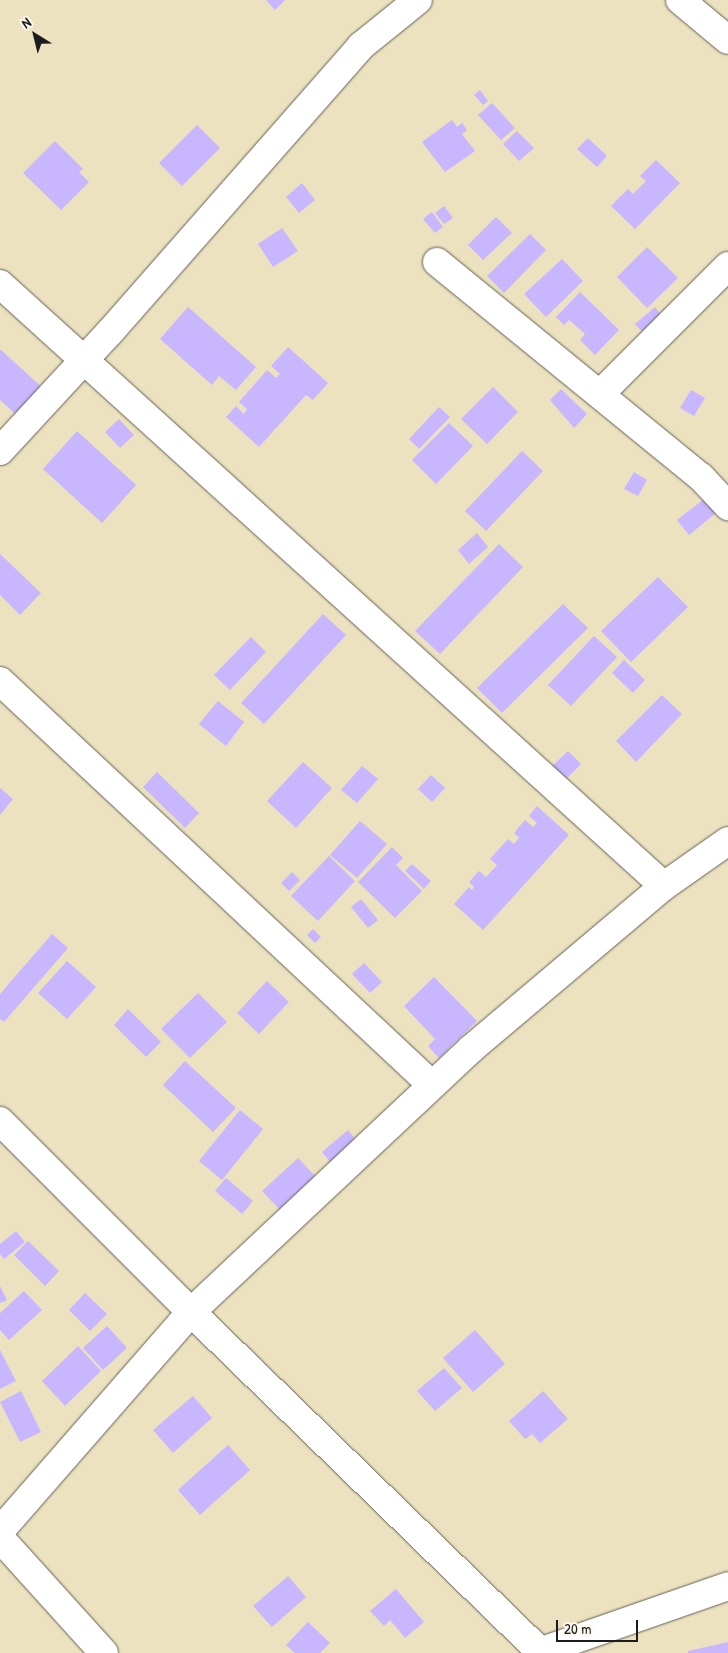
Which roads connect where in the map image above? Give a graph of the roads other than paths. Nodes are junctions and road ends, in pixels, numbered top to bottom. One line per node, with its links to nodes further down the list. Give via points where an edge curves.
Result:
1 (418, 0): 7 (street, via 361,46)
2 (680, 0): 3 (street)
3 (728, 40)
4 (437, 262): 8 (street)
5 (728, 266): 8 (street)
6 (0, 284): 7 (street)
7 (85, 360): 9 (street); 13 (street)
8 (600, 394): 10 (street, via 701,477)
9 (0, 451)
10 (728, 506)
11 (0, 681): 14 (street)
12 (728, 841): 13 (street)
13 (664, 886): 14 (street)
14 (432, 1085): 16 (street)
15 (0, 1121): 16 (street)
16 (191, 1312): 17 (street); 20 (street)
17 (0, 1531)
18 (0, 1538): 21 (street)
19 (728, 1586): 20 (street)
20 (539, 1652)
21 (104, 1653)

